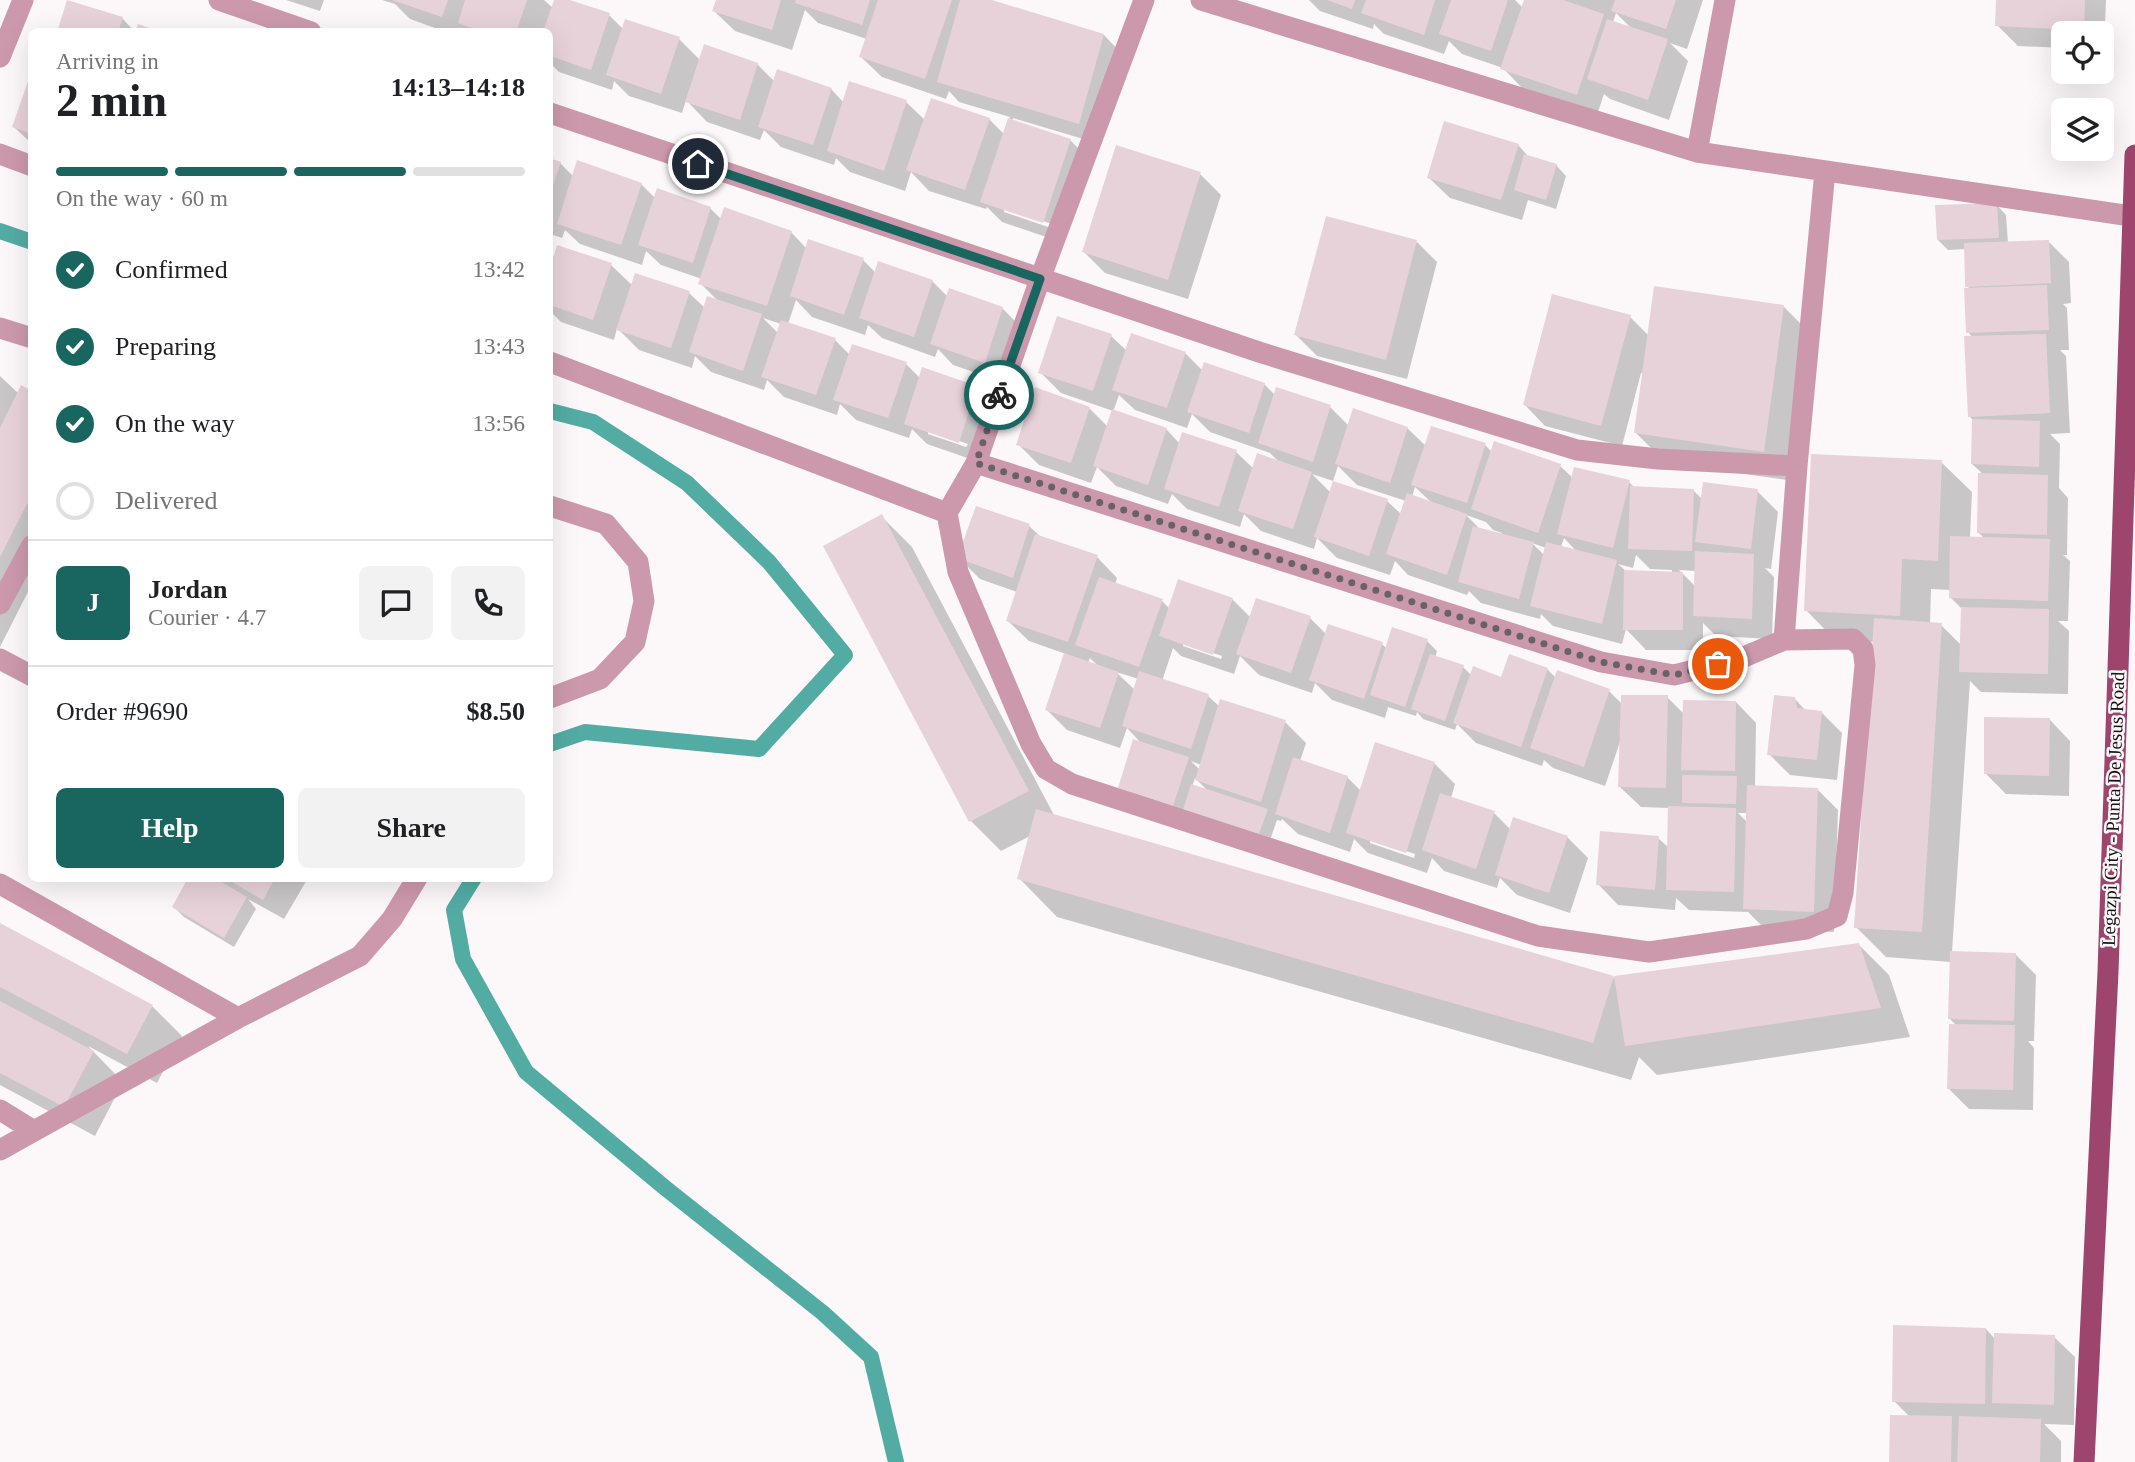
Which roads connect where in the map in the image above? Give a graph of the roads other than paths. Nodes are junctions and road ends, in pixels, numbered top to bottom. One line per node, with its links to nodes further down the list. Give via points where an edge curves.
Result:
1 (23, 0): 7 (street)
2 (219, 0): 6 (street)
3 (1144, 0): 15 (street)
4 (1201, 0): 9 (street)
5 (1725, 0): 9 (street)
6 (300, 28)
7 (0, 57)
8 (553, 114): 15 (street)
9 (1697, 152): 13 (street)
10 (0, 154): 12 (street)
11 (2135, 155): 14 (main road, Legazpi City - Punta De Jesus Road)
12 (28, 164)
13 (1825, 171): 14 (street); 20 (street)
14 (2131, 216): 35 (main road, Legazpi City - Punta De Jesus Road, via 2109,958)
15 (1040, 279): 19 (street); 20 (street, via 1577,450)
16 (0, 328): 17 (street)
17 (28, 337)
18 (553, 363): 22 (street)
19 (976, 463): 22 (street); 25 (street, via 1601,662 1674,675 1739,659)
20 (1797, 467): 25 (street)
21 (553, 507): 28 (street, via 606,524 638,562 644,601 635,642 600,679)
22 (947, 513): 25 (street, via 958,572 1046,769 1072,785 1538,936 1649,952 1806,929 1837,916 1843,893 1863,649 1853,639)
23 (28, 552): 24 (street)
24 (0, 604)
25 (1784, 640)
26 (0, 659): 27 (street)
27 (28, 674)
28 (553, 697)
29 (415, 882): 31 (street, via 392,919 360,956)
30 (0, 884): 31 (street)
31 (238, 1018): 33 (street)
32 (0, 1110): 33 (street)
33 (34, 1131): 34 (street)
34 (0, 1150)
35 (2084, 1462)

